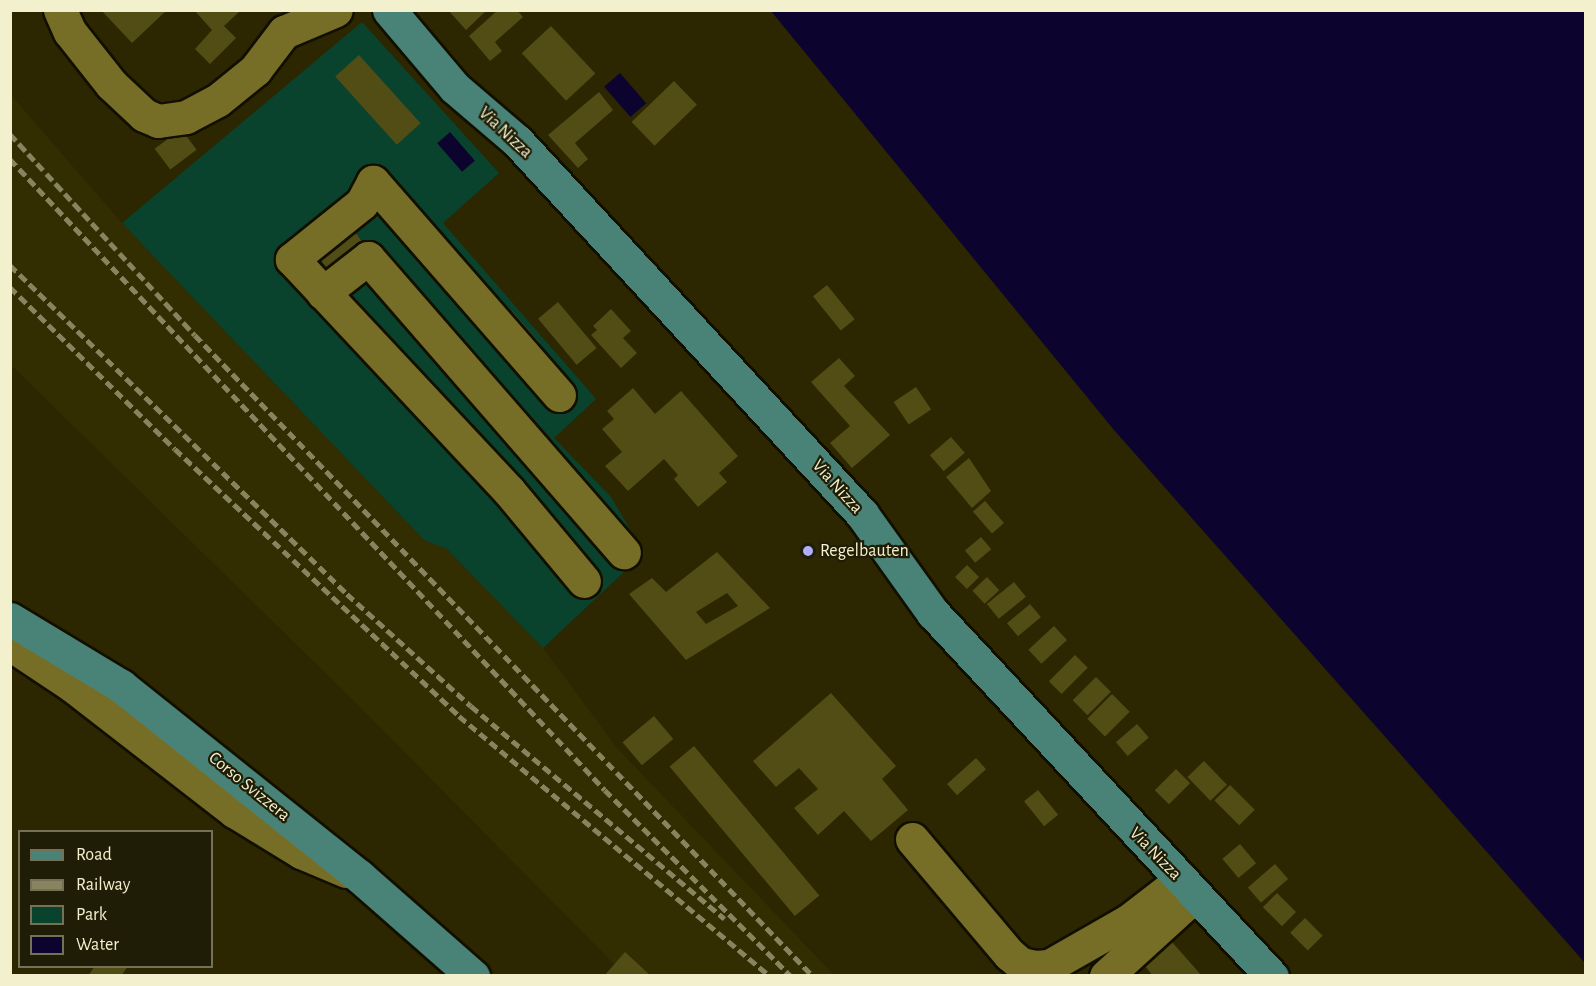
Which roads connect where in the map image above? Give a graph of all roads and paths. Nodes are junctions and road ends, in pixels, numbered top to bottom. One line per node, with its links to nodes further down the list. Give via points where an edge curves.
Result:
1 (60, 10): 2 (street, via 70,32 111,84 144,115 158,121 186,117 218,100 255,70 284,32)
2 (336, 10)
3 (389, 10): 12 (main road, Via Nizza, via 455,88 517,141 862,514 933,613)
4 (323, 293): 5 (street, via 292,260 362,203 373,182); 6 (street, via 368,258); 7 (street, via 509,492)
5 (559, 395)
6 (624, 552)
7 (584, 581)
8 (10, 619): 11 (main road, Corso Svizzera, via 121,686)
9 (10, 645): 11 (street, via 73,686 234,811 302,852)
10 (912, 839): 12 (street, via 1009,954 1021,964 1035,967 1049,966)
11 (359, 876): 13 (main road, Corso Svizzera)
12 (1188, 888): 14 (street); 15 (main road, Via Nizza)
13 (473, 975)
14 (1106, 975)
15 (1272, 975)

